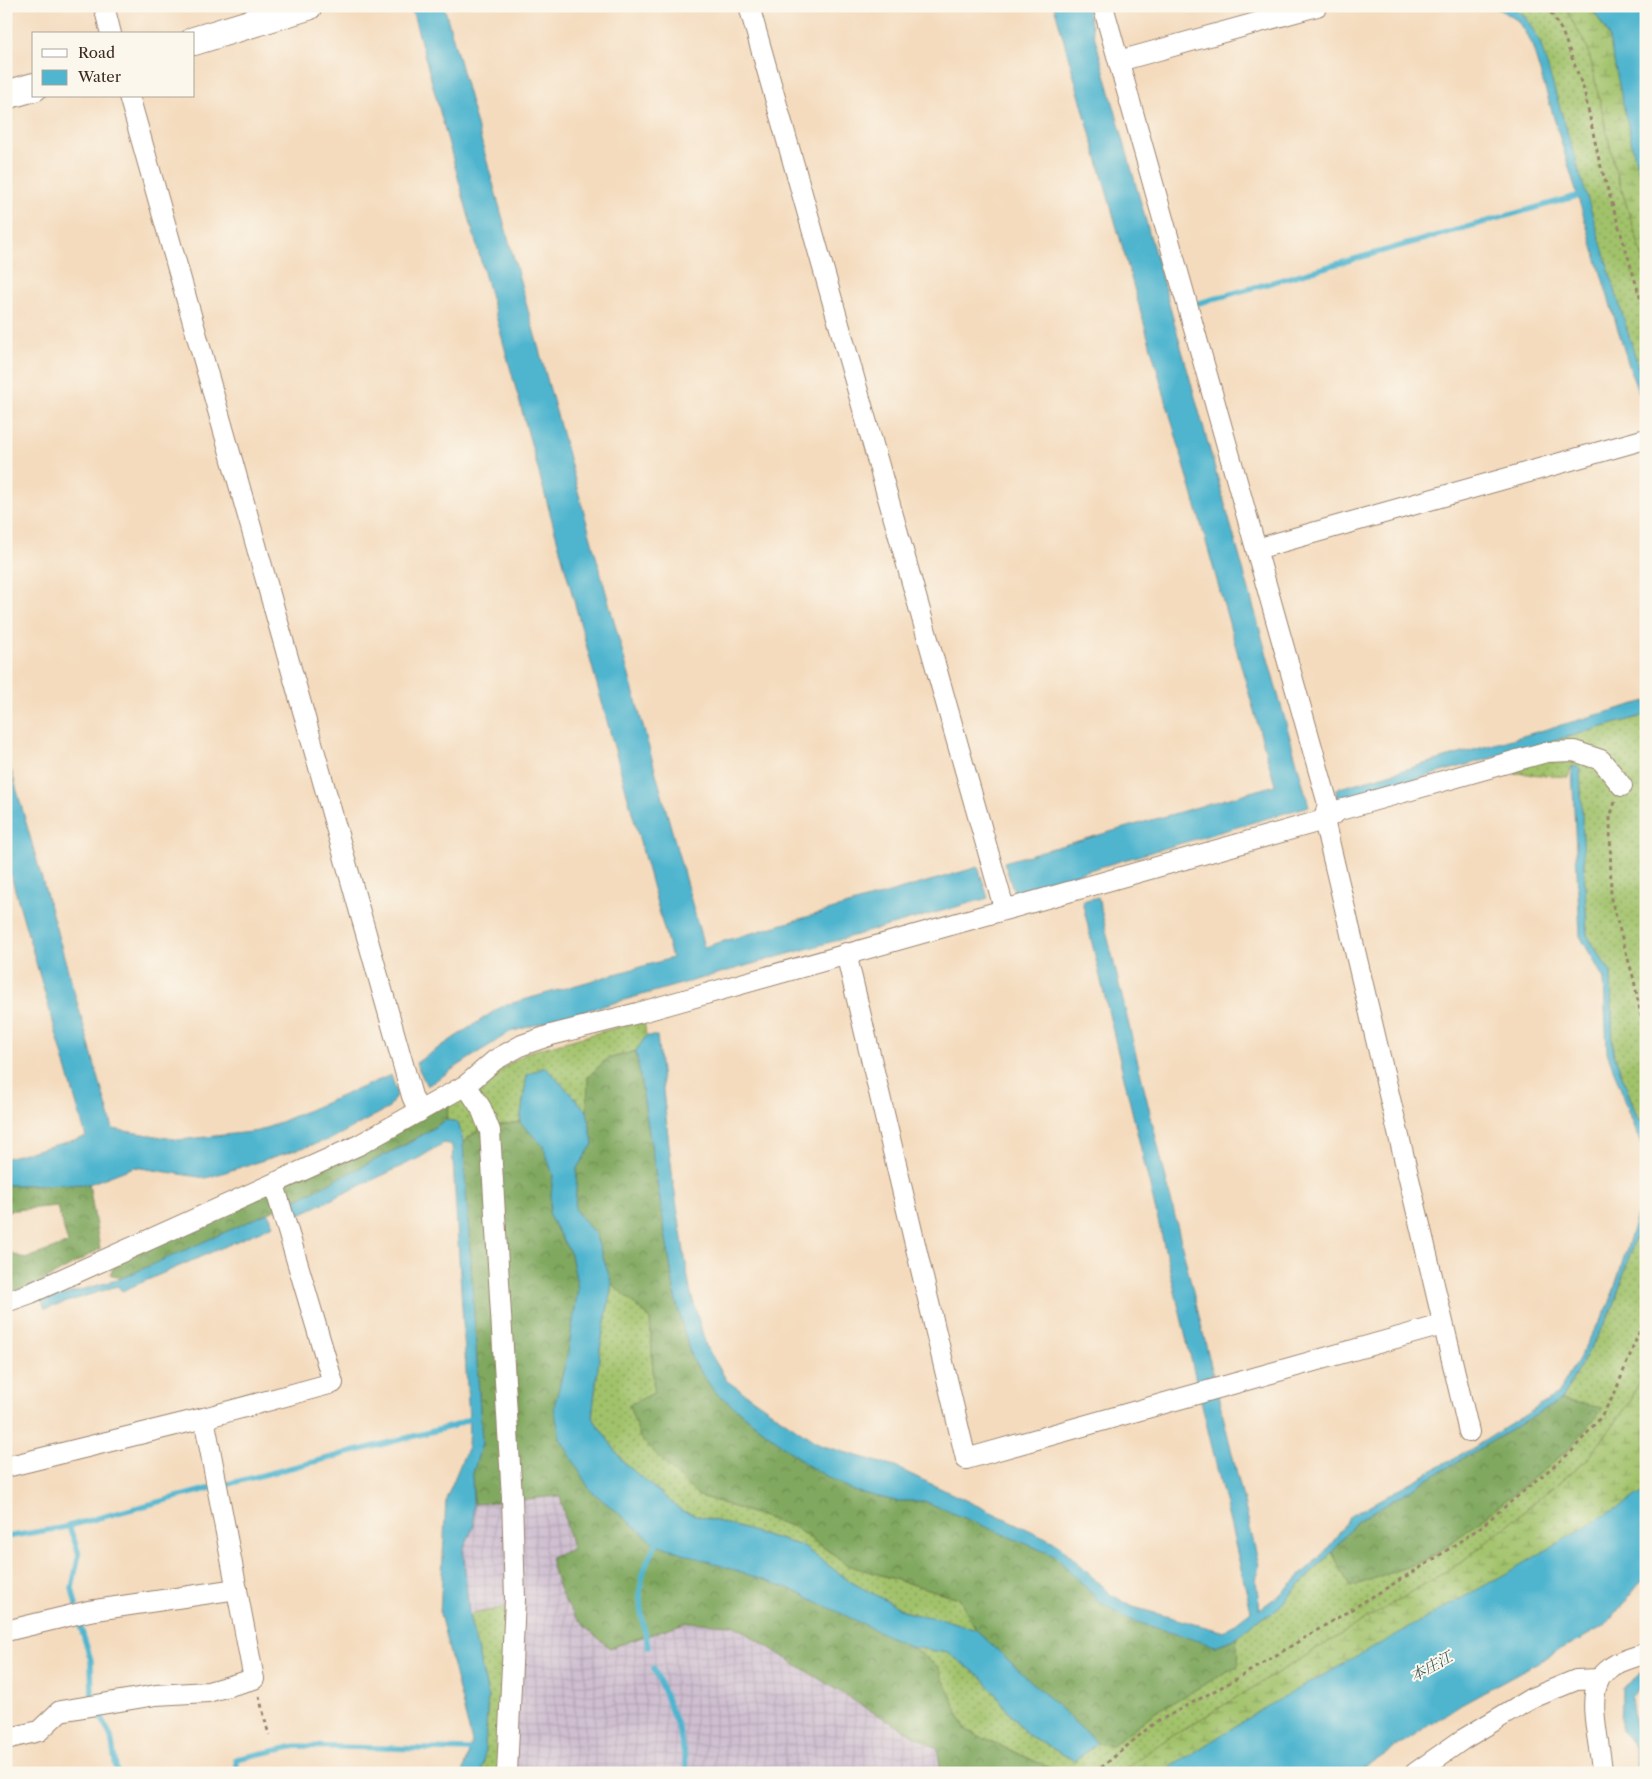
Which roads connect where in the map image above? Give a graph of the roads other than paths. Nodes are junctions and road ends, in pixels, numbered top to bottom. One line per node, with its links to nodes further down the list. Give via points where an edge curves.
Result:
1 (104, 6): 6 (street)
2 (308, 6): 7 (street)
3 (749, 6): 16 (street)
4 (1103, 6): 8 (street)
5 (1317, 6): 8 (street)
6 (111, 32)
7 (195, 40)
8 (1119, 61): 13 (street)
9 (32, 88): 10 (street)
10 (6, 95)
11 (130, 98): 19 (street)
12 (1642, 440): 13 (street)
13 (1256, 550): 15 (street, via 1328,804)
14 (1622, 786): 15 (street, via 1601,760 1574,751 1546,752 1340,810)
15 (1324, 820): 16 (street); 22 (street)
16 (1004, 908): 17 (street)
17 (846, 953): 18 (street, via 529,1043 495,1060); 22 (street, via 966,1459)
18 (466, 1085): 19 (street); 31 (street, via 481,1108 490,1131 493,1181 516,1599)
19 (419, 1112): 20 (street, via 359,1146)
20 (274, 1184): 21 (street); 23 (street, via 333,1383)
21 (6, 1302)
22 (1442, 1325): 24 (street)
23 (204, 1418): 25 (street); 26 (street)
24 (1469, 1432)
25 (6, 1467)
26 (237, 1588): 27 (street, via 89,1611); 30 (street, via 254,1679 208,1692 156,1694 60,1711 39,1731)
27 (6, 1631)
28 (1646, 1653): 29 (street, via 1615,1665)
29 (1599, 1679): 32 (street, via 1576,1680 1532,1698); 33 (street, via 1595,1724)
30 (6, 1740)
31 (507, 1773)
32 (1415, 1773)
33 (1602, 1773)

